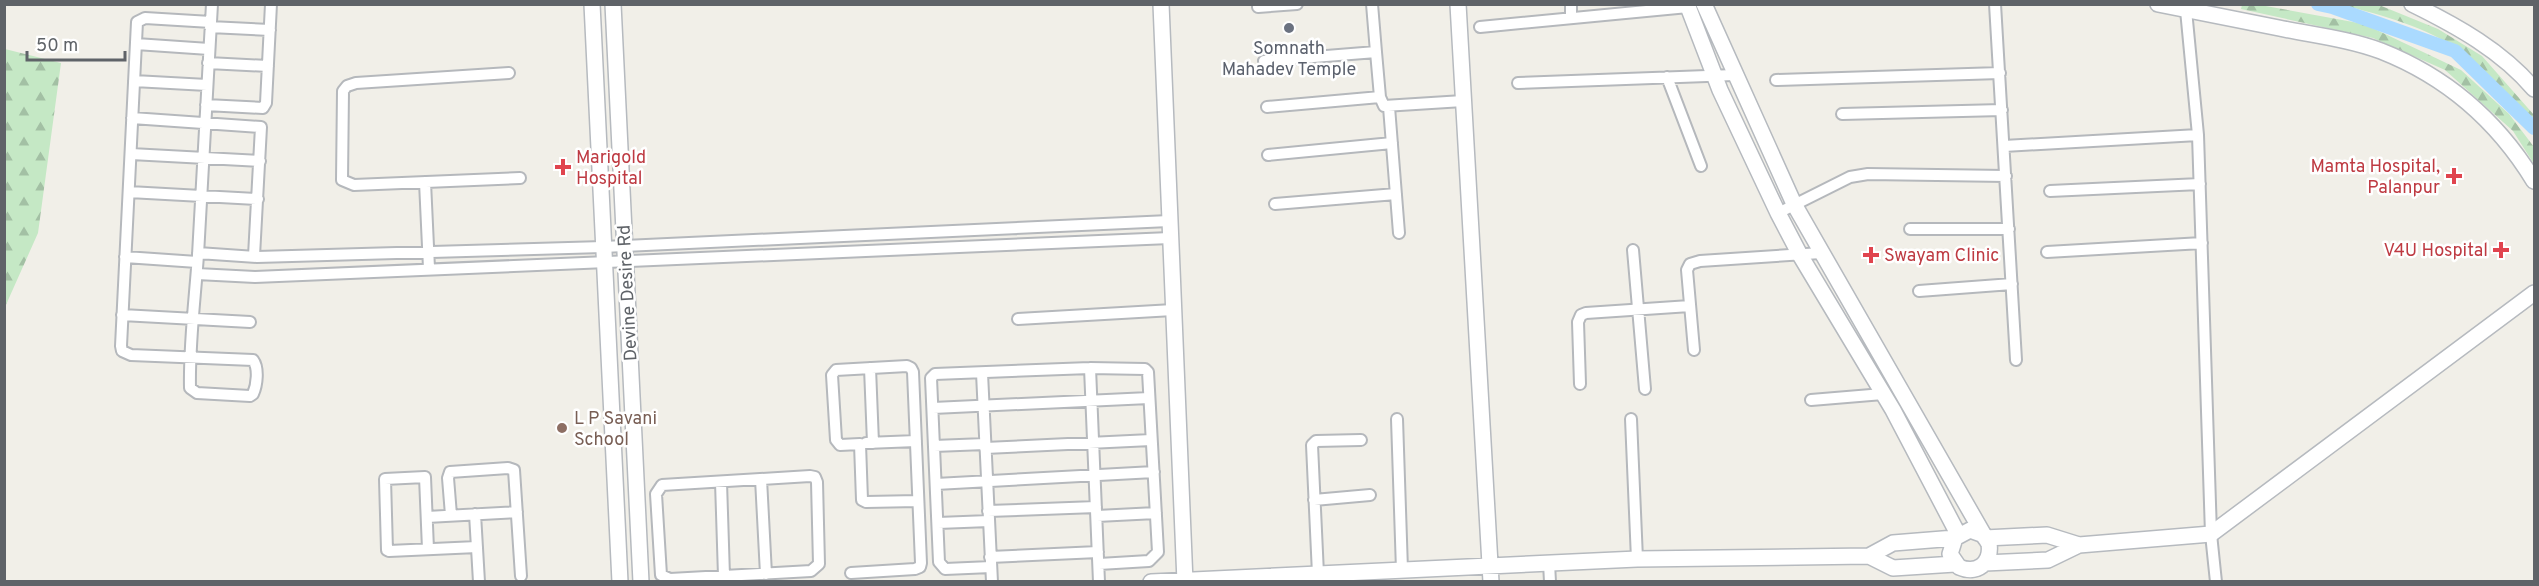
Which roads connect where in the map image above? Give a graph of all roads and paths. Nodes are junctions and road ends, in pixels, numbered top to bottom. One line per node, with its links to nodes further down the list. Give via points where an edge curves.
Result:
1 (212, 4): 17 (street)
2 (271, 4): 19 (street)
3 (592, 4): 87 (street, Devine Desire Rd)
4 (613, 4): 85 (street, Devine Desire Rd)
5 (1161, 4): 68 (street)
6 (1297, 4): 14 (street)
7 (1372, 4): 22 (street)
8 (1458, 4): 37 (street)
9 (1571, 4): 16 (street)
10 (1995, 4): 27 (street)
11 (2158, 4): 15 (street)
12 (2412, 4): 35 (street, via 2482,43)
13 (1693, 5): 16 (street); 28 (street); 29 (street)
14 (1258, 7)
15 (2186, 10): 45 (street); 57 (street, via 2348,42 2380,51 2422,71 2450,87 2482,115)
16 (1571, 18): 18 (street)
17 (211, 24): 19 (street); 20 (street, via 141,18 137,22); 21 (street)
18 (1480, 27)
19 (270, 30): 25 (street)
20 (136, 44): 21 (street); 32 (street)
21 (209, 49): 24 (street)
22 (1376, 52): 23 (street); 36 (street)
23 (1264, 61)
24 (208, 63): 25 (street); 34 (street)
25 (268, 66): 38 (street, via 263,108)
26 (509, 73): 58 (street, via 356,82 347,86 343,92 342,180 354,184)
27 (2000, 73): 31 (street); 41 (street)
28 (1734, 75): 29 (street); 48 (street)
29 (1715, 76): 30 (street); 51 (street)
30 (1667, 77): 33 (street); 54 (street)
31 (1776, 80)
32 (134, 81): 34 (street); 43 (street)
33 (1518, 83)
34 (207, 85): 38 (street)
35 (2535, 89)
36 (1380, 98): 39 (street); 40 (street)
37 (1463, 101): 40 (street); 165 (street)
38 (206, 105): 44 (street)
39 (1267, 107)
40 (1389, 107): 46 (street)
41 (2002, 110): 42 (street); 47 (street)
42 (1842, 114)
43 (132, 118): 44 (street); 49 (street)
44 (205, 122): 52 (street); 53 (street, via 261,127)
45 (2198, 135): 47 (street); 59 (street)
46 (1392, 143): 50 (street); 62 (street)
47 (2004, 146): 55 (street)
48 (1768, 151): 51 (street); 66 (street)
49 (130, 154): 52 (street); 61 (street)
50 (1268, 155)
51 (1753, 157): 67 (street)
52 (203, 158): 53 (street); 63 (street)
53 (260, 161): 64 (street)
54 (1701, 166)
55 (2006, 176): 66 (street, via 1868,174 1850,177); 70 (street)
56 (520, 178): 58 (street)
57 (2535, 181)
58 (425, 182): 82 (street)
59 (2200, 184): 60 (street); 77 (street)
60 (2050, 191)
61 (129, 192): 63 (street); 92 (street)
62 (1396, 194): 65 (street); 73 (street)
63 (201, 196): 64 (street); 93 (street)
64 (258, 199): 89 (street)
65 (1275, 204)
66 (1794, 204): 67 (street); 86 (street)
67 (1778, 213): 88 (street)
68 (1169, 221): 69 (street); 75 (street)
69 (1023, 228): 72 (street); 78 (street)
70 (2009, 229): 71 (street); 98 (street)
71 (1910, 230)
72 (948, 231): 74 (street); 79 (street)
73 (1399, 233)
74 (835, 237): 76 (street); 83 (street)
75 (1170, 238): 78 (street); 103 (street)
76 (728, 241): 85 (street); 91 (street)
77 (2202, 243): 84 (street); 153 (street)
78 (1024, 244): 79 (street)
79 (948, 247): 83 (street)
80 (529, 249): 82 (street); 87 (street); 94 (street)
81 (1634, 250): 102 (street)
82 (428, 252): 90 (street); 95 (street)
83 (836, 252): 91 (street)
84 (2047, 252)
85 (625, 253): 87 (street); 91 (street); 181 (street, Devine Desire Rd)
86 (1821, 253): 88 (street); 107 (street)
87 (604, 254): 94 (street); 180 (street, Devine Desire Rd)
88 (1800, 255): 101 (street, via 1690,264); 109 (street)
89 (254, 256): 90 (street); 93 (street)
90 (280, 256): 97 (street)
91 (729, 256)
92 (125, 257): 93 (street); 104 (street)
93 (198, 257): 96 (street)
94 (530, 264): 95 (street)
95 (429, 268): 97 (street)
96 (197, 274): 97 (street); 105 (street)
97 (280, 276)
98 (2012, 284): 99 (street); 112 (street)
99 (1919, 291)
100 (2535, 293): 153 (street)
101 (1690, 306): 102 (street); 110 (street)
102 (1639, 309): 116 (street, via 1581,315); 117 (street)
103 (1173, 310): 106 (street); 178 (street)
104 (122, 315): 105 (street); 111 (street, via 122,351 131,355)
105 (193, 319): 108 (street); 111 (street)
106 (1017, 319)
107 (1860, 321): 109 (street); 122 (street)
108 (250, 322)
109 (1845, 329): 118 (street)
110 (1694, 350)
111 (191, 357): 111 (street, via 192,391 250,396 255,392 253,360)
112 (2016, 360)
113 (870, 368): 130 (street, via 907,366 912,370); 131 (street); 133 (street, via 836,370 832,375 837,444)
114 (1090, 368): 115 (street); 119 (street, via 1145,369); 121 (street)
115 (982, 373): 123 (street); 124 (street, via 932,375)
116 (1580, 384)
117 (1645, 389)
118 (1883, 394): 120 (street); 125 (street)
119 (1149, 398): 121 (street); 128 (street)
120 (1810, 400)
121 (1092, 401): 123 (street); 132 (street)
122 (1910, 404): 125 (street); 155 (street)
123 (984, 405): 124 (street); 135 (street)
124 (933, 408): 134 (street)
125 (1893, 410): 154 (street)
126 (1396, 419): 167 (street)
127 (1632, 419): 161 (street)
128 (1151, 440): 132 (street); 136 (street)
129 (1361, 440): 143 (street, via 1316,441 1312,445)
130 (916, 441): 131 (street); 144 (street)
131 (873, 443): 133 (street)
132 (1094, 443): 135 (street); 137 (street)
133 (860, 444): 144 (street, via 864,502)
134 (934, 446): 135 (street); 141 (street)
135 (985, 446): 139 (street)
136 (1154, 472): 137 (street); 147 (street)
137 (1095, 475): 139 (street); 145 (street)
138 (762, 479): 140 (street); 171 (street); 171 (street, via 810,476 817,482 818,567 811,571)
139 (987, 481): 141 (street); 150 (street)
140 (721, 482): 174 (street); 174 (street, via 662,485 656,494 661,575 670,579)
141 (936, 484): 152 (street)
142 (1370, 495): 143 (street)
143 (1314, 500): 172 (street)
144 (918, 501): 166 (street)
145 (1097, 511): 147 (street); 150 (street); 159 (street)
146 (517, 512): 148 (street); 149 (street, via 515,473 508,468 450,472); 173 (street)
147 (1156, 513): 164 (street, via 1159,549 1155,558)
148 (475, 514): 149 (street); 157 (street)
149 (451, 515): 151 (street)
150 (989, 516): 152 (street); 162 (street)
151 (427, 517): 158 (street); 158 (street, via 425,477 385,479 387,550)
152 (938, 523): 162 (street, via 939,562 943,568)
153 (2211, 534): 156 (street); 187 (street)
154 (1956, 536): 155 (street, via 1970,530); 160 (street, via 1893,543); 168 (street, via 1950,548)
155 (1983, 536): 156 (street, via 2047,535); 169 (street, via 1990,551)
156 (2079, 545): 169 (street, via 2048,560)
157 (477, 547): 158 (street); 179 (street)
158 (428, 549)
159 (1098, 552): 162 (street); 164 (street)
160 (1869, 556): 161 (street); 168 (street, via 1893,568)
161 (1637, 559): 163 (street)
162 (991, 562): 182 (street)
163 (1549, 563): 165 (street); 186 (street)
164 (1099, 564): 183 (street)
165 (1491, 566): 167 (street); 185 (street)
166 (918, 569): 170 (street); 177 (street)
167 (1402, 570): 175 (street)
168 (1958, 571): 169 (street)
169 (1980, 571)
170 (851, 573)
171 (766, 574): 176 (street)
172 (1318, 574): 175 (street); 178 (street)
173 (521, 576)
174 (724, 576): 176 (street)
175 (1348, 577)
176 (743, 578)
177 (920, 581)
178 (1185, 581): 184 (street)
179 (478, 582)
180 (620, 582)
181 (641, 582)
182 (992, 582)
183 (1100, 582)
184 (1151, 582)
185 (1491, 582)
186 (1550, 582)
187 (2216, 582)

